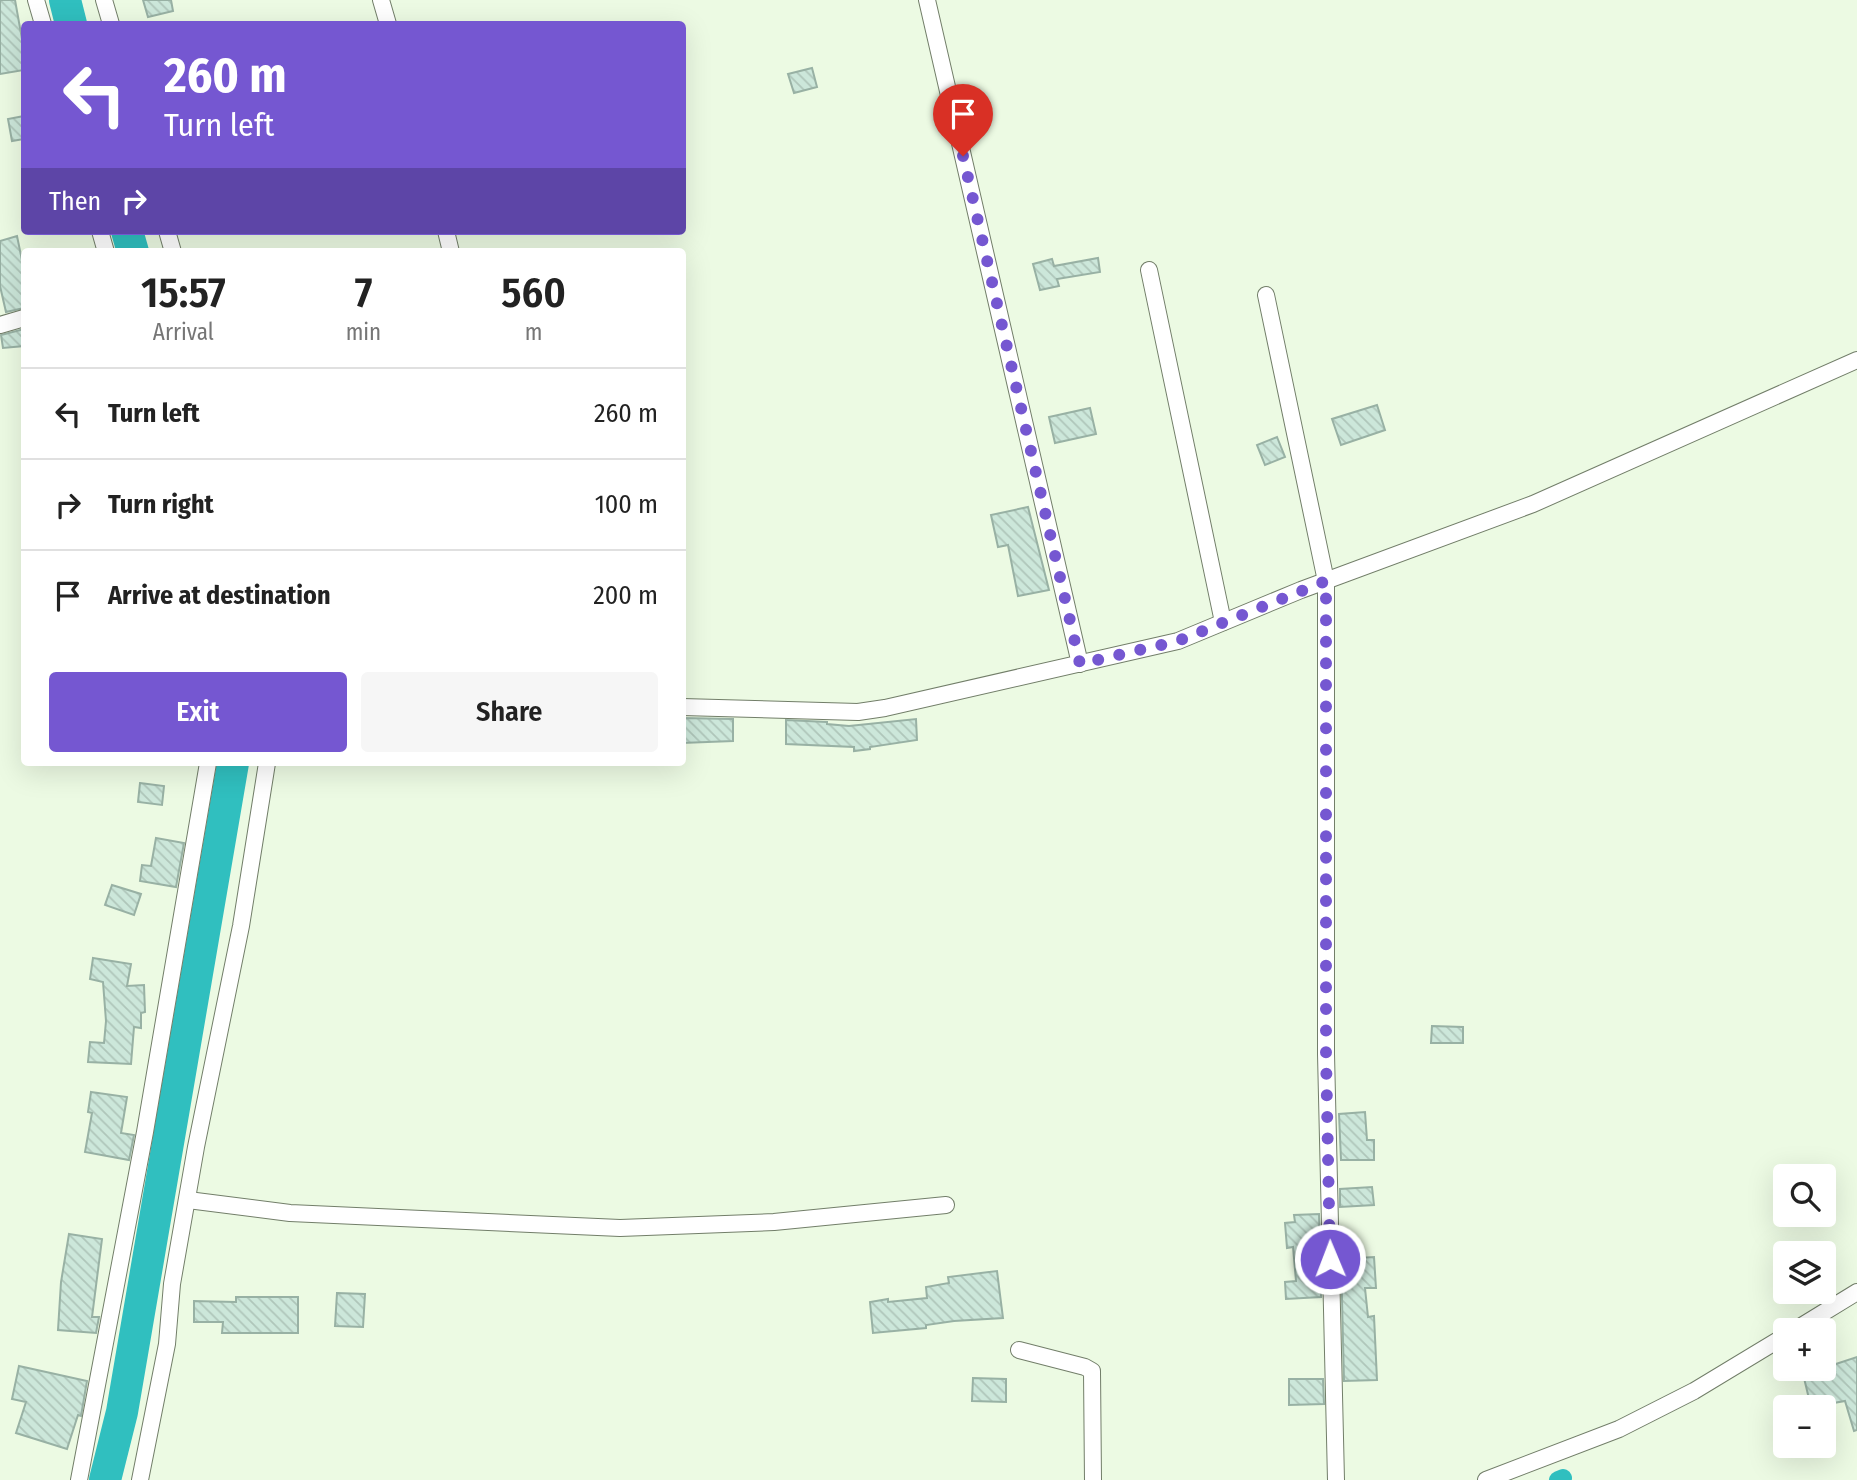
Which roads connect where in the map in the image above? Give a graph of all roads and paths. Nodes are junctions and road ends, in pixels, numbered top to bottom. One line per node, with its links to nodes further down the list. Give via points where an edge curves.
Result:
1 (37, 0): 5 (street)
2 (104, 0): 6 (street)
3 (381, 0): 7 (street)
4 (927, 0): 15 (street)
5 (42, 21)
6 (110, 21)
7 (387, 21)
8 (1149, 271): 14 (street)
9 (1266, 295): 13 (street)
10 (21, 319): 11 (street)
11 (0, 325)
12 (1857, 360): 13 (street, via 1533,504)
13 (1326, 581): 14 (street); 28 (street, via 1326,1054)
14 (1223, 622): 15 (street, via 1178,641)
15 (1080, 664): 16 (street, via 858,712)
16 (686, 707)
17 (207, 766): 25 (street)
18 (267, 766): 19 (street)
19 (188, 1200): 20 (street, via 290,1213 620,1228 774,1222); 26 (street, via 172,1284 167,1344)
20 (946, 1205)
21 (1857, 1292): 22 (street)
22 (1815, 1318)
23 (1773, 1343): 29 (street, via 1619,1429)
24 (1019, 1350): 27 (street, via 1092,1371)
25 (79, 1480)
26 (140, 1480)
27 (1093, 1480)
28 (1336, 1480)
29 (1486, 1480)

